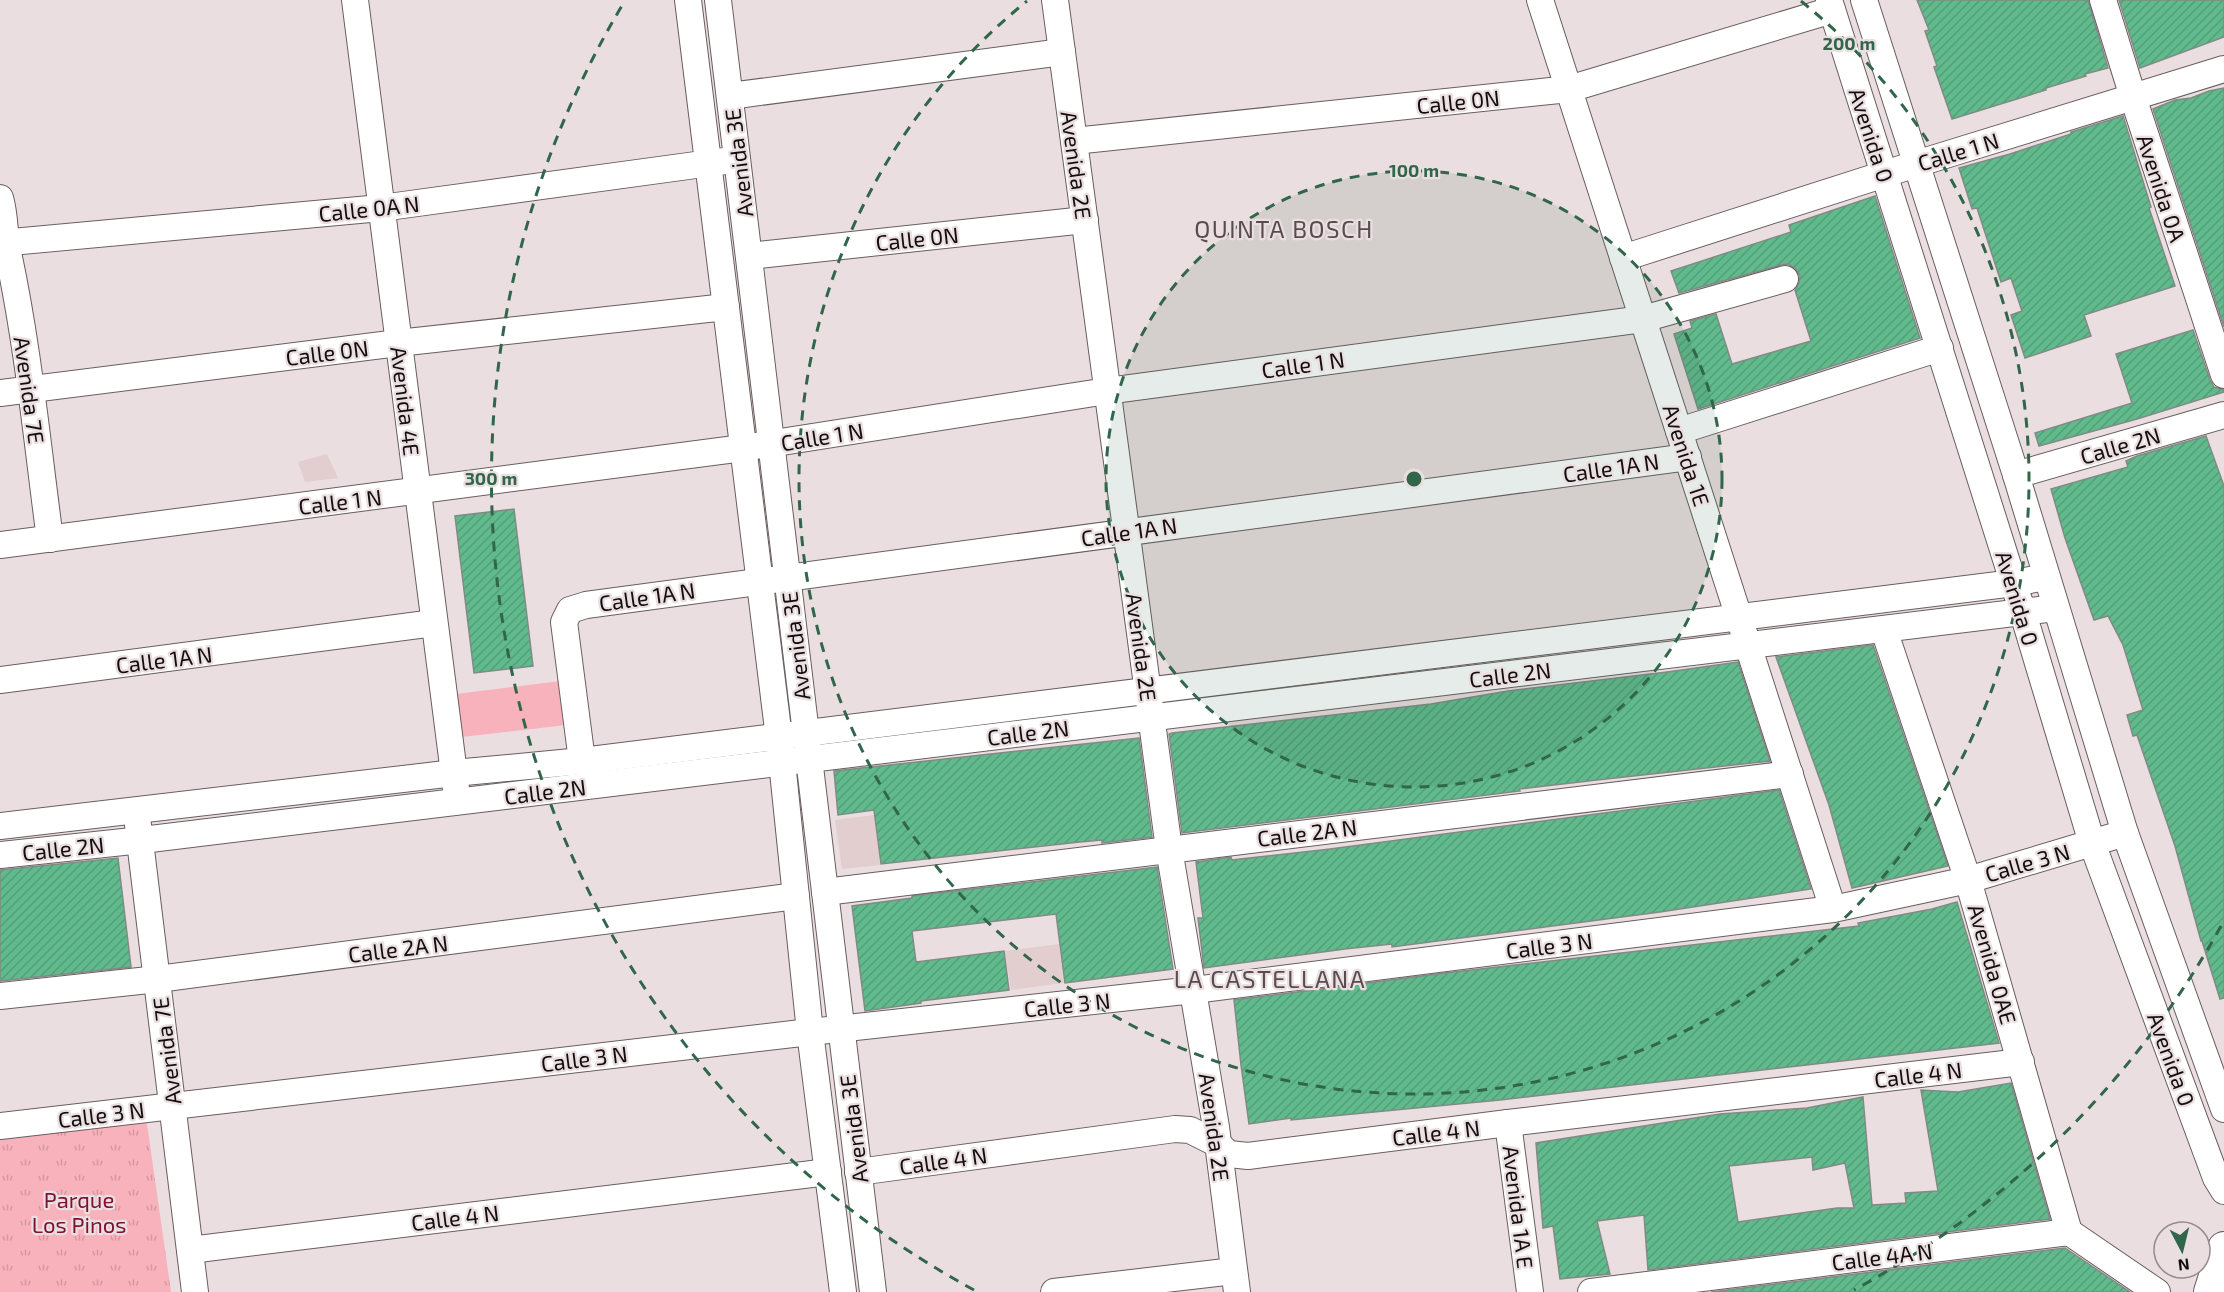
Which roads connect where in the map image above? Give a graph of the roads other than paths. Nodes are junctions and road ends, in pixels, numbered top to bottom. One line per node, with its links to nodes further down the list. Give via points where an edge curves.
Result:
1 (355, 0): 20 (street, Avenida 4E)
2 (688, 0): 16 (street, Avenida 3E)
3 (718, 0): 12 (street, Avenida 3E)
4 (1055, 0): 9 (street, Avenida 2E)
5 (1540, 0): 11 (street, Avenida 1E)
6 (1864, 0): 17 (street, Avenida 0)
7 (2103, 0): 13 (street, Avenida 0A)
8 (1831, 5): 11 (street, Calle 0N); 18 (street, Avenida 0)
9 (1062, 52): 12 (street); 14 (street, Avenida 2E)
10 (2224, 69): 13 (street, Calle 1 N)
11 (1569, 89): 14 (street, Calle 0N); 24 (street, Avenida 1E)
12 (730, 96): 15 (street, Avenida 3E)
13 (2133, 98): 17 (street, Calle 1 N); 30 (street, Avenida 0A)
14 (1074, 141): 21 (street, Avenida 2E)
15 (737, 159): 16 (street, Calle 0A N); 23 (street, Avenida 3E)
16 (708, 163): 20 (street, Calle 0A N); 26 (street, Avenida 3E)
17 (1916, 164): 18 (street, Calle 1 N); 39 (street, Avenida 0)
18 (1885, 175): 24 (street, Calle 1 N); 29 (street, Avenida 0)
19 (0, 198): 22 (street, Avenida 7E, via 4,213)
20 (381, 208): 22 (street, Calle 0A N); 28 (street, Avenida 4E)
21 (1085, 220): 23 (street, Calle 0N); 32 (street, Avenida 2E)
22 (2, 238): 31 (street, Avenida 7E, via 17,293)
23 (748, 256): 36 (street, Avenida 3E)
24 (1623, 258): 27 (street, Avenida 1E)
25 (1785, 279): 27 (street, Calle 1 N)
26 (726, 307): 28 (street, Calle 0N); 37 (street, Avenida 3E)
27 (1643, 319): 32 (street, Calle 1 N); 35 (street, Avenida 1E)
28 (399, 343): 31 (street, Calle 0N); 40 (street, Avenida 4E)
29 (1940, 348): 35 (street, Calle 1A N); 47 (street, Avenida 0)
30 (2224, 375)
31 (30, 389): 33 (street, Calle 0N); 42 (street, Avenida 7E)
32 (1107, 391): 36 (street, Calle 1 N); 41 (street, Avenida 2E)
33 (0, 393)
34 (2224, 415): 39 (street, Calle 2N)
35 (1679, 431): 38 (street, Avenida 1E)
36 (771, 444): 37 (street, Calle 1 N); 44 (street, Avenida 3E)
37 (743, 448): 40 (street, Calle 1 N); 46 (street, Avenida 3E)
38 (1688, 457): 41 (street, Calle 1A N); 50 (street, Avenida 1E)
39 (2016, 475): 45 (street, Avenida 0)
40 (417, 490): 42 (street, Calle 1 N); 51 (street, Avenida 4E)
41 (1126, 532): 44 (street, Calle 1A N); 55 (street, Avenida 2E)
42 (50, 539): 43 (street, Calle 1 N)
43 (0, 545)
44 (787, 577): 46 (street, Calle 1A N); 57 (street, Avenida 3E)
45 (2046, 577): 47 (street, Calle 2N); 48 (street, Avenida 0)
46 (759, 580): 58 (street, Avenida 3E); 60 (street, Calle 1A N, via 570,610 564,622)
47 (2014, 583): 49 (street, Avenida 0); 50 (street, Calle 2N)
48 (2055, 608): 49 (street, Calle 2N); 67 (street, Avenida 0)
49 (2023, 613): 52 (street, Calle 2N); 69 (street, Avenida 0)
50 (1739, 617): 53 (street, Avenida 1E); 55 (street, Calle 2N)
51 (434, 623): 54 (street, Calle 1A N); 62 (street, Avenida 4E)
52 (1884, 630): 53 (street, Calle 2N); 72 (street, Avenida 0AE)
53 (1748, 646): 56 (street, Calle 2N); 63 (street, Avenida 1E)
54 (0, 680)
55 (1148, 691): 56 (street, Avenida 2E); 57 (street, Calle 2N)
56 (1151, 718): 59 (street, Calle 2N); 70 (street, Avenida 2E)
57 (806, 734): 58 (street, Calle 2N); 59 (street, Avenida 3E)
58 (778, 737): 60 (street, Calle 2N); 61 (street, Avenida 3E)
59 (809, 759): 61 (street, Calle 2N); 73 (street, Avenida 3E)
60 (582, 761): 62 (street, Calle 2N)
61 (782, 762): 64 (street, Calle 2N); 74 (street, Avenida 3E)
62 (454, 773): 64 (street, Avenida 4E); 65 (street, Calle 2N)
63 (1790, 774): 70 (street, Calle 2A N); 75 (street, Avenida 1E)
64 (457, 801): 68 (street, Calle 2N)
65 (136, 811): 66 (street, Calle 2N); 68 (street, Avenida 7E)
66 (0, 826)
67 (2125, 833): 69 (street, Calle 3 N); 83 (street, Avenida 0)
68 (142, 840): 71 (street, Calle 2N); 76 (street, Avenida 7E)
69 (2092, 843): 72 (street, Calle 3 N); 89 (street, Avenida 0)
70 (1169, 849): 73 (street, Calle 2A N); 77 (street, Avenida 2E)
71 (0, 855)
72 (1968, 880): 75 (street, Calle 3 N); 81 (street, Avenida 0AE)
73 (825, 892): 79 (street, Avenida 3E)
74 (796, 896): 76 (street, Calle 2A N); 80 (street, Avenida 3E)
75 (1833, 909): 77 (street, Calle 3 N)
76 (158, 979): 78 (street, Calle 2A N); 82 (street, Avenida 7E)
77 (1194, 990): 79 (street, Calle 3 N); 86 (street, Avenida 2E)
78 (0, 996)
79 (841, 1029): 80 (street, Calle 3 N); 88 (street, Avenida 3E)
80 (810, 1032): 82 (street, Calle 3 N); 87 (street, Avenida 3E)
81 (2021, 1062): 84 (street, Calle 4 N); 90 (street, Avenida 0AE)
82 (173, 1106): 85 (street, Calle 3 N); 92 (street, Avenida 7E)
83 (2224, 1109)
84 (1508, 1123): 86 (street, Calle 4 N, via 1248,1156 1229,1154); 98 (street, Avenida 1A E)
85 (0, 1126)
86 (1218, 1144): 88 (street, Calle 4 N, via 1190,1130 1175,1129); 93 (street, Avenida 2E)
87 (828, 1172): 92 (street, Calle 4 N); 95 (street, Avenida 3E)
88 (858, 1172): 96 (street, Avenida 3E)
89 (2224, 1191)
90 (2069, 1232): 99 (street, Calle 4A N); 100 (street)
91 (2224, 1248): 101 (main road)
92 (190, 1250): 94 (street, Avenida 7E)
93 (1236, 1282): 97 (street)
94 (195, 1292)
95 (843, 1292)
96 (873, 1292)
97 (1054, 1292)
98 (1530, 1292)
99 (1591, 1292)
100 (2157, 1292)
101 (2210, 1292)

